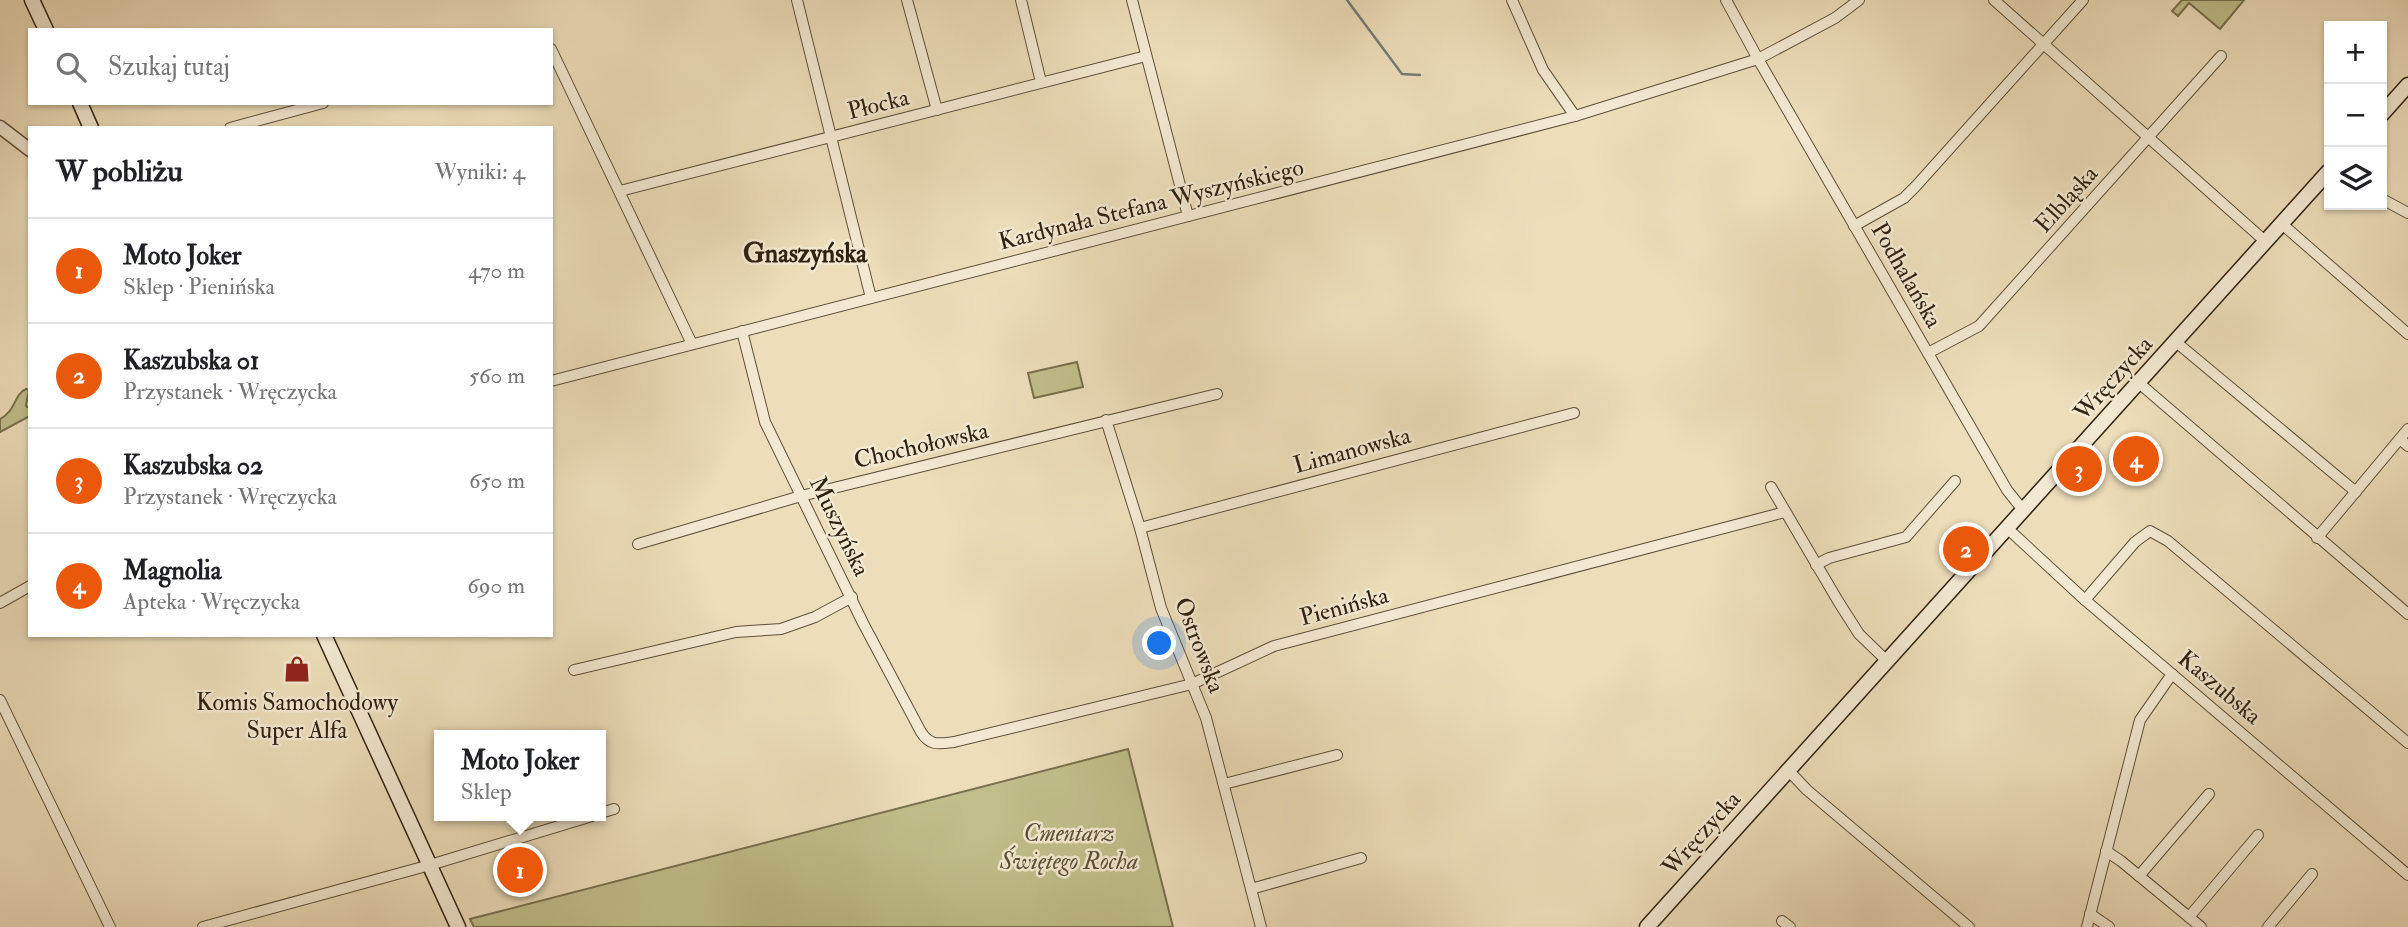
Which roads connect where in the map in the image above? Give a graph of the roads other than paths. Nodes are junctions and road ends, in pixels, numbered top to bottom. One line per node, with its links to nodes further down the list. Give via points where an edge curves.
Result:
1 (32, 0): 11 (main road)
2 (797, 0): 27 (street)
3 (907, 0): 22 (street)
4 (1021, 0): 17 (street)
5 (1132, 0): 15 (street)
6 (1512, 0): 23 (street, via 1544,69)
7 (1726, 0): 16 (street, Podhalańska)
8 (1859, 0): 16 (street, Kardynała Stefana Wyszyńskiego)
9 (1994, 0): 12 (street)
10 (2084, 0): 12 (street)
11 (45, 28)
12 (2044, 45): 28 (street); 36 (street, via 1904,198)
13 (553, 52): 31 (street)
14 (2221, 55): 28 (street, Elbląska)
15 (1146, 56): 17 (street, Płocka); 34 (street)
16 (1758, 60): 23 (street, Kardynała Stefana Wyszyńskiego); 36 (street, Podhalańska)
17 (1041, 82): 22 (street, Płocka)
18 (2405, 88): 21 (main road)
19 (81, 105): 24 (main road)
20 (315, 105): 25 (street)
21 (2387, 108)
22 (937, 110): 27 (street, Płocka)
23 (1575, 116): 34 (street, Kardynała Stefana Wyszyńskiego)
24 (90, 126)
25 (237, 126)
26 (0, 127): 29 (street)
27 (831, 138): 31 (street, Płocka); 38 (street)
28 (2149, 138): 37 (street); 43 (street, Elbląska, via 1979,326)
29 (28, 148)
30 (2324, 177): 35 (main road, Wręczycka)
31 (620, 191): 42 (street)
32 (2387, 202): 33 (street)
33 (2408, 213)
34 (1188, 216): 38 (street, Kardynała Stefana Wyszyńskiego)
35 (2282, 224): 37 (main road, Wręczycka); 40 (street)
36 (1854, 226): 43 (street, Podhalańska)
37 (2266, 242): 41 (main road, Wręczycka)
38 (871, 298): 39 (street, Kardynała Stefana Wyszyńskiego)
39 (742, 331): 42 (street, Kardynała Stefana Wyszyńskiego); 54 (street, Muszyńska, via 765,422)
40 (2408, 334)
41 (2176, 342): 45 (main road, Wręczycka); 53 (street)
42 (692, 344): 44 (street, Kardynała Stefana Wyszyńskiego)
43 (1928, 354): 55 (street, Podhalańska)
44 (553, 380)
45 (2138, 383): 55 (main road, Wręczycka); 59 (street)
46 (1216, 394): 48 (street, Chochołowska)
47 (1574, 414): 57 (street, Limanowska)
48 (1106, 420): 54 (street, Chochołowska); 57 (street, Ostrowska)
49 (2408, 429): 50 (street)
50 (2404, 442): 53 (street)
51 (1955, 481): 61 (street, via 1906,537)
52 (1771, 487): 56 (street)
53 (2356, 492): 59 (street)
54 (801, 496): 60 (street, Chochołowska); 63 (street, Muszyńska)
55 (2023, 510): 58 (main road, Wręczycka)
56 (1786, 512): 61 (street); 71 (street, Pienińska, via 1275,646)
57 (1140, 528): 71 (street, Ostrowska, via 1161,608)
58 (2007, 528): 64 (street, Kaszubska); 68 (main road, Wręczycka)
59 (2317, 538): 66 (street)
60 (638, 544)
61 (1816, 565): 68 (street, via 1859,634)
62 (28, 587): 65 (street)
63 (852, 597): 69 (street, via 781,629 736,632); 73 (street, Muszyńska)
64 (2085, 600): 70 (street, Kaszubska); 74 (street, via 2150,531 2168,541)
65 (0, 603)
66 (2408, 614)
67 (325, 637): 85 (main road)
68 (1888, 662): 76 (main road, Wręczycka)
69 (574, 670)
70 (2172, 674): 83 (street, via 2140,720); 87 (street, Kaszubska)
71 (1192, 684): 73 (street, Pienińska, via 954,742 934,744); 77 (street, Ostrowska)
72 (0, 700): 92 (street)
73 (920, 732)
74 (2408, 743)
75 (1337, 755): 77 (street)
76 (1788, 770): 96 (main road, Wręczycka); 97 (street)
77 (1224, 784): 89 (street, Ostrowska)
78 (2209, 794): 88 (street)
79 (614, 809): 80 (street)
80 (606, 811)
81 (575, 821): 85 (street)
82 (2258, 835): 91 (street)
83 (2106, 851): 88 (street); 90 (street)
84 (1361, 858): 89 (street)
85 (430, 865): 93 (street); 94 (main road)
86 (2312, 874): 101 (street)
87 (2408, 875)
88 (2139, 876): 91 (street)
89 (1251, 889): 95 (street, Ostrowska)
90 (2090, 914): 98 (street); 99 (street)
91 (2189, 917): 100 (street)
92 (110, 927)
93 (203, 927)
94 (458, 927)
95 (1262, 927)
96 (1647, 927)
97 (1969, 927)
98 (2087, 927)
99 (2109, 927)
100 (2201, 927)
101 (2267, 927)

